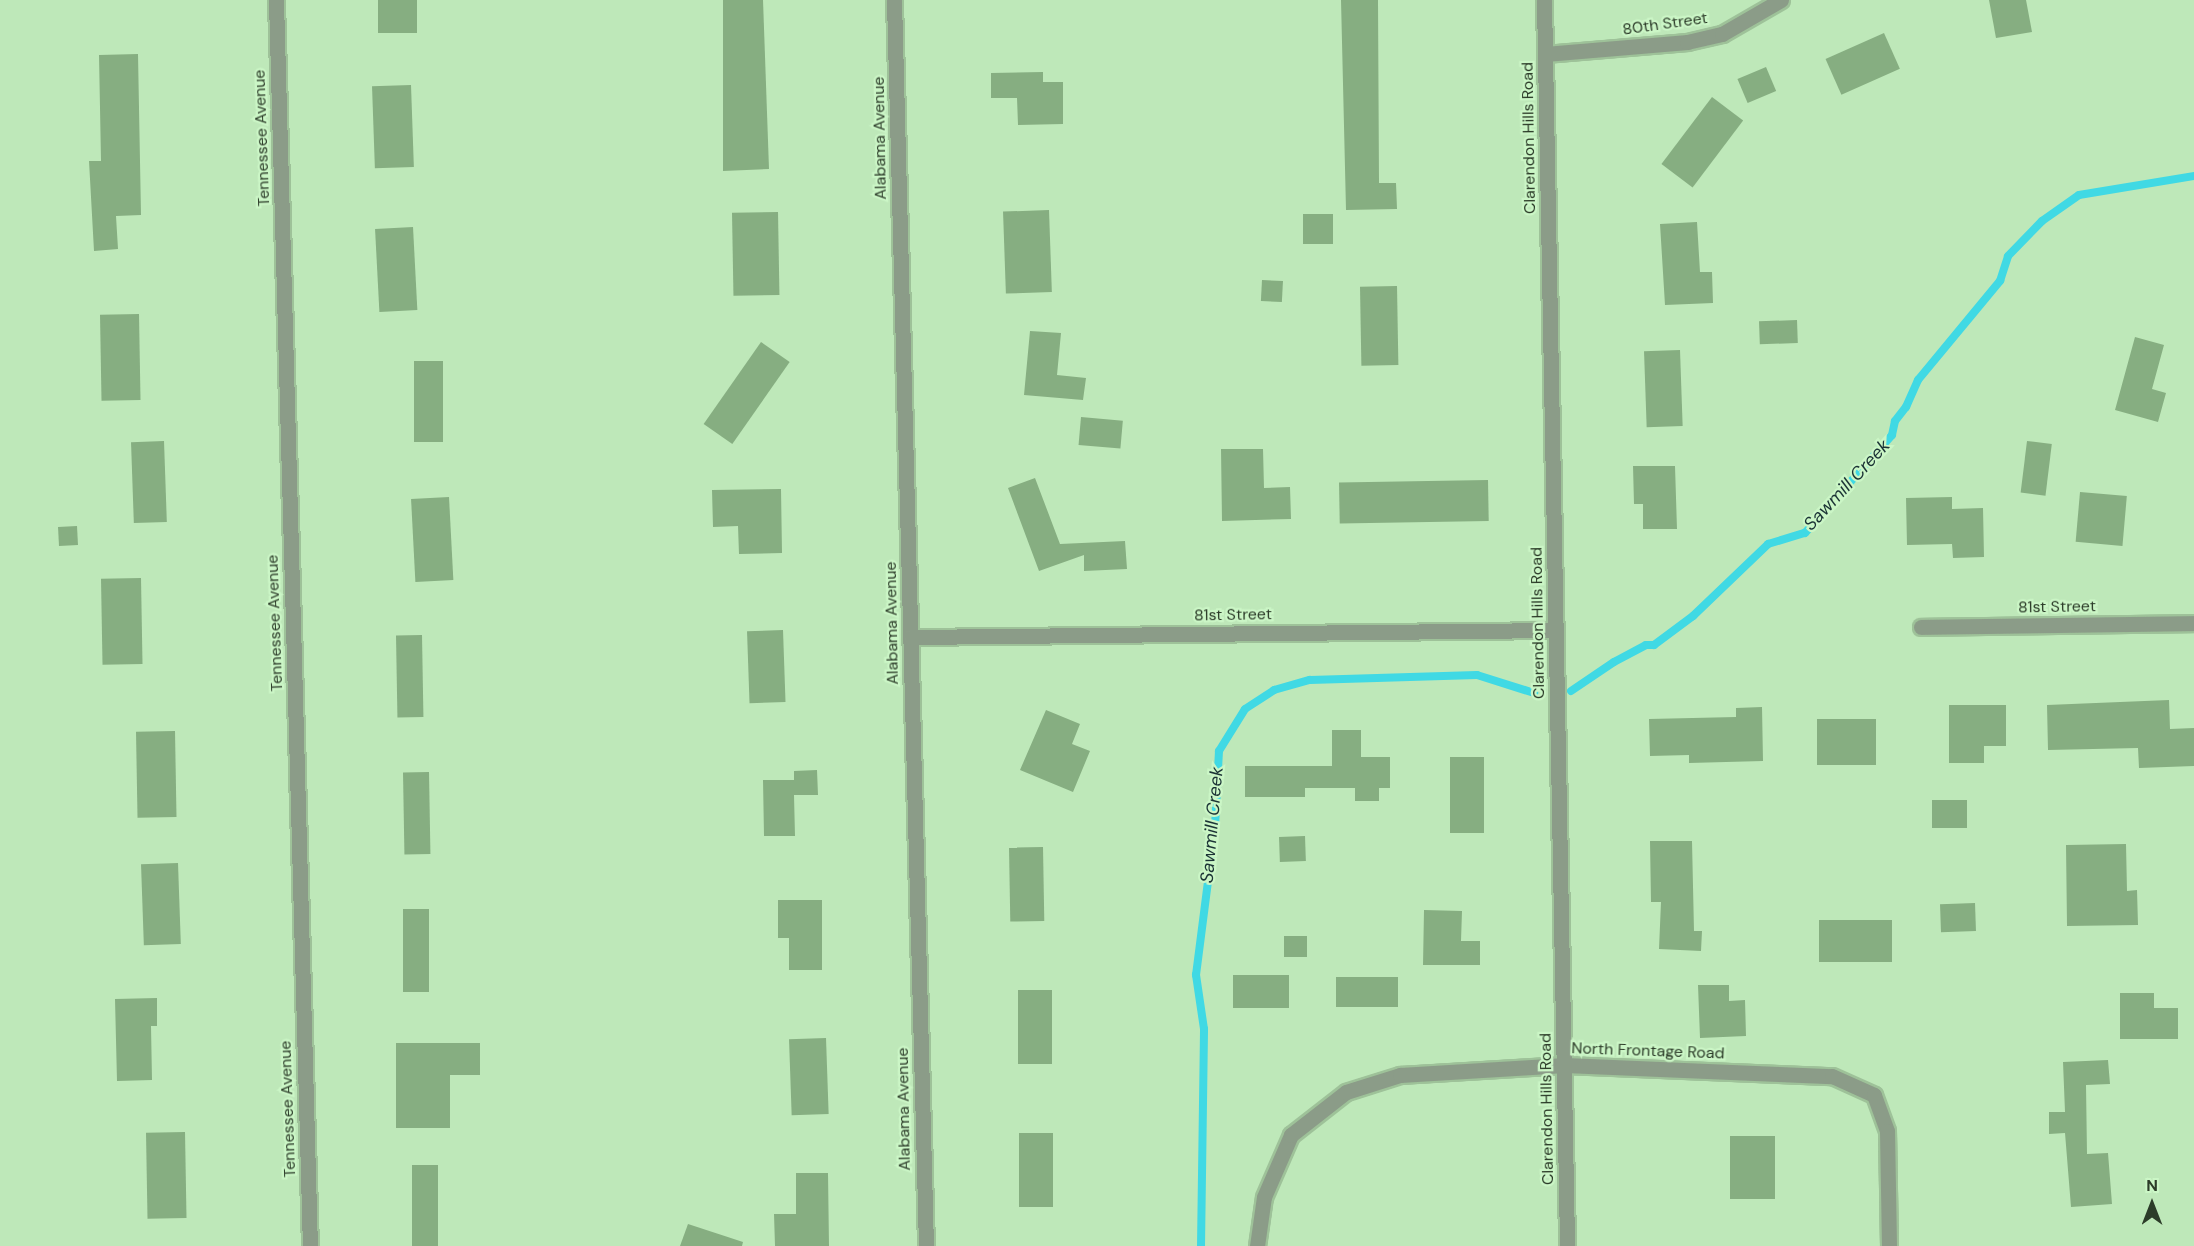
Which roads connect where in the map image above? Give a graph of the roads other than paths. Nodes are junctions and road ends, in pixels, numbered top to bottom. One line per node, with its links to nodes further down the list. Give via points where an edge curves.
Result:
1 (276, 0): 11 (street, Tennessee Avenue)
2 (894, 0): 9 (street, Alabama Avenue)
3 (1544, 0): 5 (street, Clarendon Hills Road)
4 (1781, 0): 5 (street, 80th Street, via 1722,34 1687,42)
5 (1545, 54): 8 (street, Clarendon Hills Road)
6 (2194, 623): 7 (street, 81st Street)
7 (1921, 627)
8 (1556, 630): 9 (street, 81st Street); 10 (street, Clarendon Hills Road)
9 (911, 637): 12 (street, Alabama Avenue)
10 (1565, 1065): 13 (street, North Frontage Road, via 1400,1075 1346,1092 1291,1135 1264,1197); 14 (street, Clarendon Hills Road); 15 (street, North Frontage Road, via 1832,1076 1874,1095 1887,1131)
11 (310, 1246)
12 (926, 1246)
13 (1257, 1246)
14 (1567, 1246)
15 (1889, 1246)

